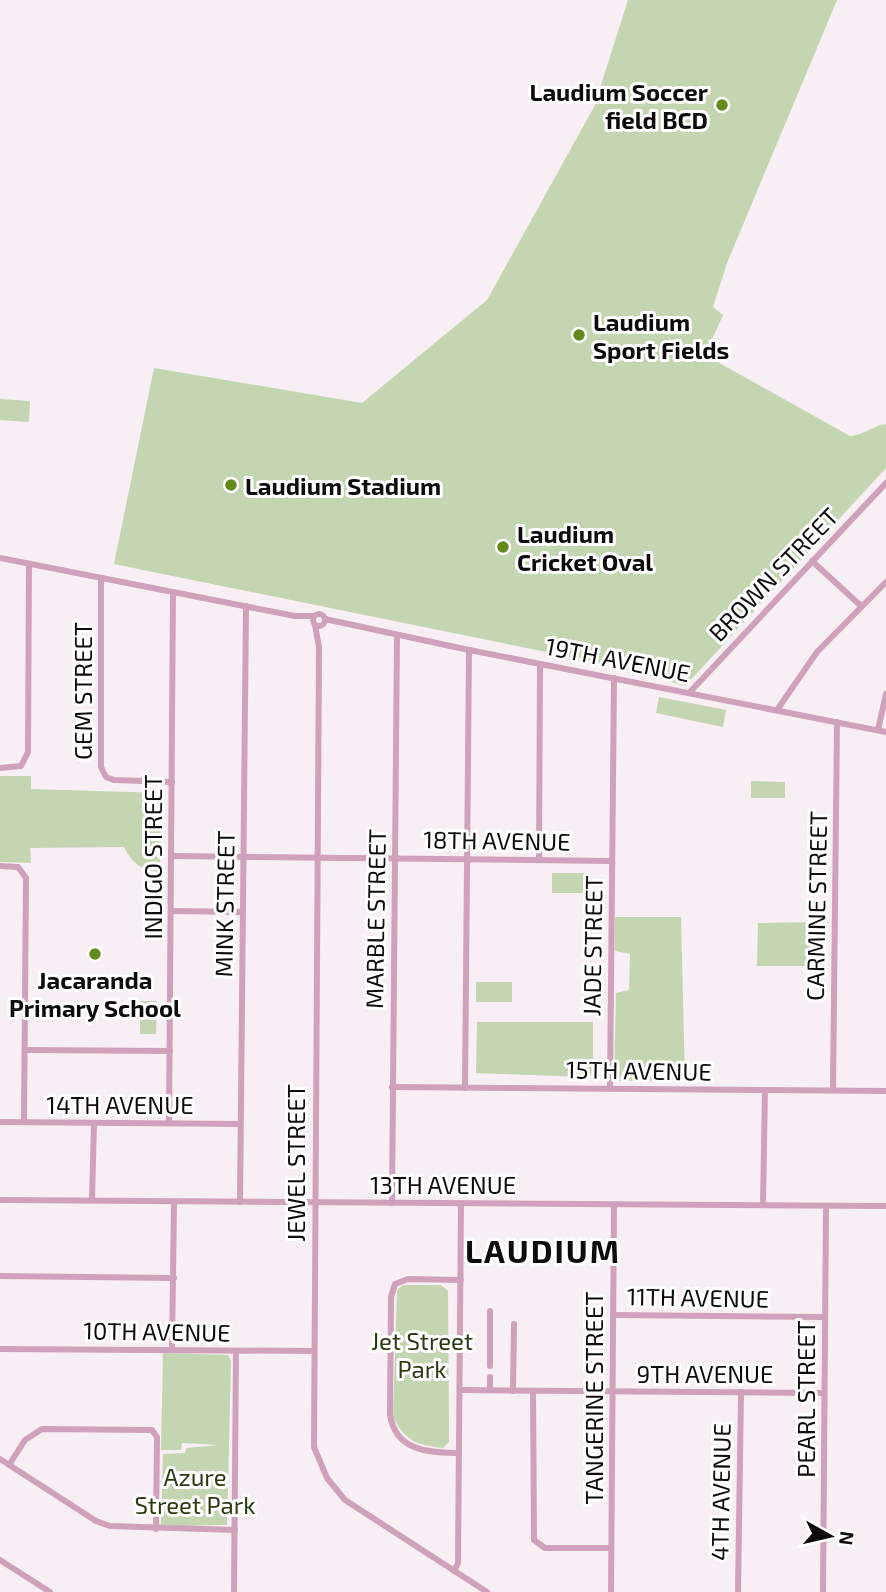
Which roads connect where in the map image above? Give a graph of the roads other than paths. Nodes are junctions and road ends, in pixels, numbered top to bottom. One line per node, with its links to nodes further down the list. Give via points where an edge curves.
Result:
1 (886, 483): 3 (street, BROWN STREET)
2 (0, 558): 4 (street, 19TH AVENUE)
3 (812, 561): 9 (street); 15 (street, BROWN STREET)
4 (29, 564): 5 (street, 19TH AVENUE); 20 (street, via 28,752 21,766)
5 (101, 578): 7 (street, 19TH AVENUE); 21 (street, GEM STREET, via 101,767 106,777 114,780)
6 (886, 582): 9 (street)
7 (173, 592): 8 (street, 19TH AVENUE); 21 (street, INDIGO STREET)
8 (246, 606): 10 (street, 19TH AVENUE); 23 (street, MINK STREET)
9 (861, 606): 17 (street, via 807,664)
10 (319, 622): 11 (street, 19TH AVENUE); 25 (street, JEWEL STREET)
11 (397, 635): 12 (street, 19TH AVENUE); 24 (street, MARBLE STREET)
12 (469, 650): 13 (street, 19TH AVENUE); 26 (street)
13 (540, 664): 14 (street, 19TH AVENUE); 27 (street)
14 (614, 678): 15 (street, 19TH AVENUE); 28 (street, JADE STREET)
15 (690, 692): 17 (street, 19TH AVENUE)
16 (886, 694): 19 (street)
17 (777, 710): 18 (street, 19TH AVENUE)
18 (836, 722): 19 (street, 19TH AVENUE); 38 (street, CARMINE STREET)
19 (882, 731)
20 (0, 768)
21 (172, 782): 22 (street, INDIGO STREET)
22 (171, 856): 23 (street, 18TH AVENUE); 30 (street, INDIGO STREET)
23 (243, 857): 25 (street, 18TH AVENUE); 31 (street, MINK STREET)
24 (394, 857): 25 (street, 18TH AVENUE); 26 (street, 18TH AVENUE); 34 (street, MARBLE STREET)
25 (317, 858): 49 (street, JEWEL STREET)
26 (466, 858): 27 (street, 18TH AVENUE); 35 (street)
27 (539, 858): 28 (street, 18TH AVENUE)
28 (612, 861): 36 (street, JADE STREET)
29 (0, 866): 32 (street, via 16,866 26,878)
30 (171, 911): 31 (street); 33 (street, INDIGO STREET)
31 (243, 912): 44 (street, MINK STREET)
32 (25, 1050): 33 (street); 41 (street)
33 (170, 1051): 43 (street, INDIGO STREET)
34 (392, 1087): 35 (street, 15TH AVENUE); 50 (street, MARBLE STREET)
35 (465, 1088): 36 (street, 15TH AVENUE)
36 (610, 1088): 37 (street, 15TH AVENUE)
37 (765, 1090): 38 (street, 15TH AVENUE); 52 (street)
38 (833, 1090): 39 (street, 15TH AVENUE)
39 (886, 1091)
40 (0, 1122): 41 (street, 14TH AVENUE)
41 (24, 1122): 42 (street, 14TH AVENUE)
42 (94, 1123): 43 (street, 14TH AVENUE); 46 (street)
43 (169, 1123): 44 (street, 14TH AVENUE)
44 (240, 1124): 48 (street, MINK STREET)
45 (0, 1200): 46 (street, 13TH AVENUE)
46 (92, 1200): 47 (street, 13TH AVENUE)
47 (174, 1202): 48 (street, 13TH AVENUE); 57 (street)
48 (240, 1202): 49 (street, 13TH AVENUE)
49 (314, 1202): 50 (street, 13TH AVENUE); 66 (street, JEWEL STREET)
50 (392, 1203): 51 (street, 13TH AVENUE)
51 (461, 1203): 53 (street, 13TH AVENUE); 58 (street)
52 (763, 1204): 53 (street, 13TH AVENUE); 54 (street, 13TH AVENUE)
53 (614, 1205): 60 (street, TANGERINE STREET)
54 (826, 1206): 55 (street, 13TH AVENUE); 61 (street, PEARL STREET)
55 (886, 1206)
56 (0, 1276): 57 (street)
57 (174, 1278): 64 (street)
58 (461, 1280): 69 (street); 76 (street, via 404,1279 395,1284 391,1297 390,1410 394,1428 417,1450)
59 (490, 1311): 67 (street)
60 (613, 1315): 61 (street, 11TH AVENUE); 73 (street, TANGERINE STREET)
61 (825, 1317): 75 (street, PEARL STREET)
62 (514, 1324): 71 (street)
63 (0, 1349): 64 (street, 10TH AVENUE)
64 (172, 1349): 65 (street, 10TH AVENUE)
65 (236, 1351): 66 (street, 10TH AVENUE); 80 (street)
66 (314, 1351): 83 (street, JEWEL STREET, via 314,1447 330,1482 349,1504)
67 (490, 1366)
68 (490, 1377): 70 (street)
69 (460, 1390): 70 (street, 9TH AVENUE); 76 (street)
70 (490, 1390): 71 (street, 9TH AVENUE)
71 (513, 1391): 72 (street, 9TH AVENUE)
72 (533, 1391): 73 (street, 9TH AVENUE); 81 (street, via 534,1540 545,1548)
73 (612, 1392): 74 (street, 9TH AVENUE); 81 (street, TANGERINE STREET)
74 (741, 1392): 75 (street, 9TH AVENUE); 88 (street, 4TH AVENUE)
75 (824, 1393): 89 (street, PEARL STREET)
76 (459, 1453): 83 (street, via 458,1563)
77 (0, 1459): 78 (street)
78 (9, 1465): 79 (street, via 96,1521 118,1528); 79 (street, via 26,1440 42,1429 152,1430 157,1437)
79 (156, 1529): 80 (street)
80 (235, 1530): 85 (street)
81 (611, 1548): 87 (street, TANGERINE STREET)
82 (0, 1560): 84 (street)
83 (454, 1571): 86 (street, JEWEL STREET)
84 (50, 1592)
85 (234, 1592)
86 (487, 1592)
87 (611, 1592)
88 (738, 1592)
89 (823, 1592)

